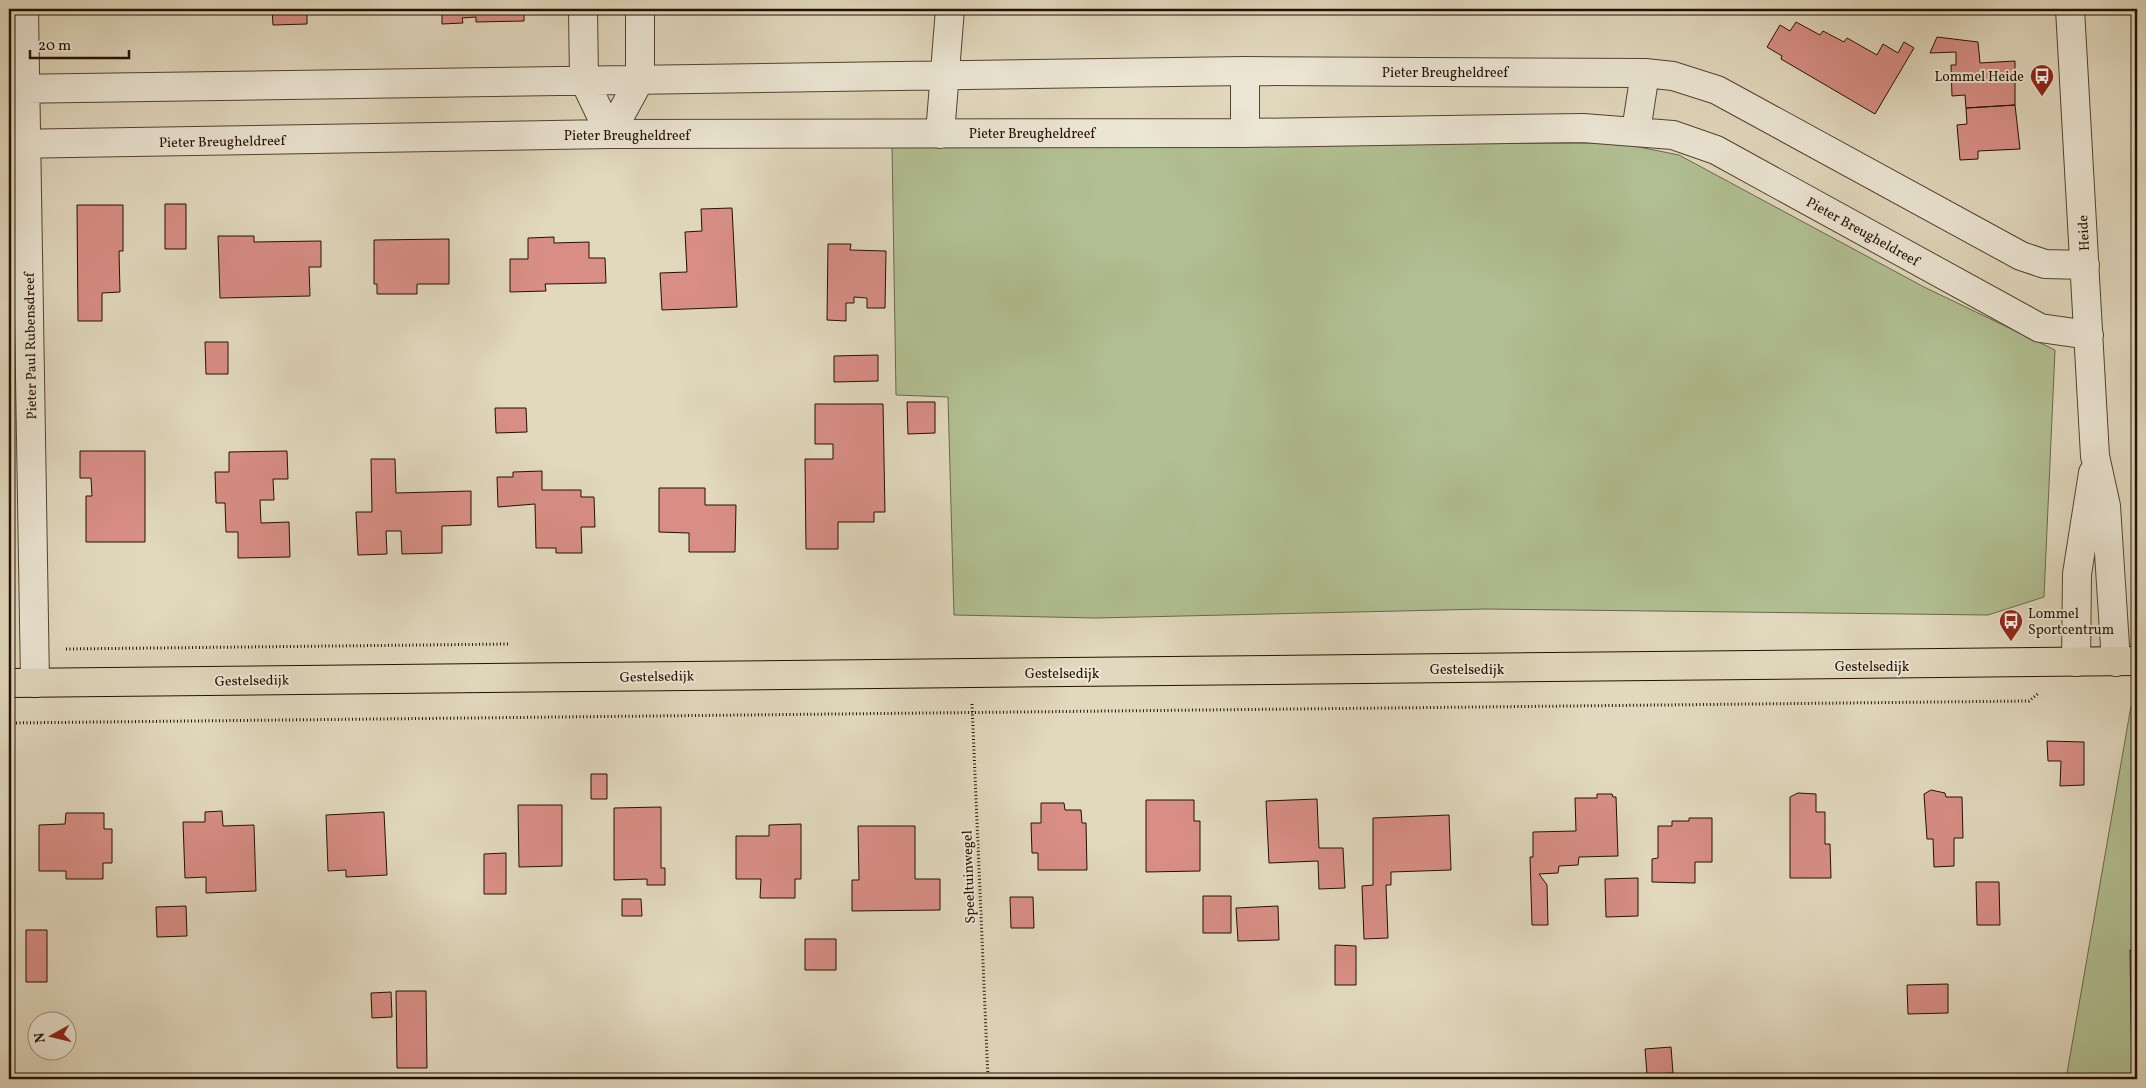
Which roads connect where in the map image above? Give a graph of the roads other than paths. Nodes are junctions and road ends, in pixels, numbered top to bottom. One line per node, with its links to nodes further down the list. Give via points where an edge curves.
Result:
1 (24, 9): 11 (street, Pieter Paul Rubensdreef)
2 (583, 9): 10 (street)
3 (640, 9): 9 (street)
4 (950, 9): 8 (street)
5 (2070, 9): 17 (street, Heide)
6 (1245, 71): 7 (street, Pieter Breugheldreef); 8 (street, Pieter Breugheldreef); 13 (street)
7 (1645, 73): 12 (street); 17 (street, Pieter Breugheldreef, via 1673,76 1717,90 2021,256 2045,264)
8 (946, 75): 9 (street, Pieter Breugheldreef); 15 (street)
9 (640, 79): 10 (street, Pieter Breugheldreef); 14 (street)
10 (584, 80): 11 (street, Pieter Breugheldreef); 14 (street)
11 (17, 89): 16 (street, Pieter Paul Rubensdreef)
12 (1636, 131): 13 (street, Pieter Breugheldreef, via 1583,128); 18 (street, Pieter Breugheldreef, via 1673,134 1716,150 2040,328)
13 (1245, 133): 15 (street, Pieter Breugheldreef)
14 (610, 134): 15 (street, Pieter Breugheldreef); 16 (street, Pieter Breugheldreef)
15 (940, 134)
16 (18, 144): 22 (street, Pieter Paul Rubensdreef)
17 (2085, 265): 18 (street, Heide)
18 (2089, 335): 19 (street, Heide)
19 (2095, 456): 20 (street, Heide, via 2078,574); 21 (street, Heide, via 2106,506)
20 (2076, 662): 21 (main road, Gestelsedijk); 22 (main road, Gestelsedijk)
21 (2126, 662)
22 (22, 683)

